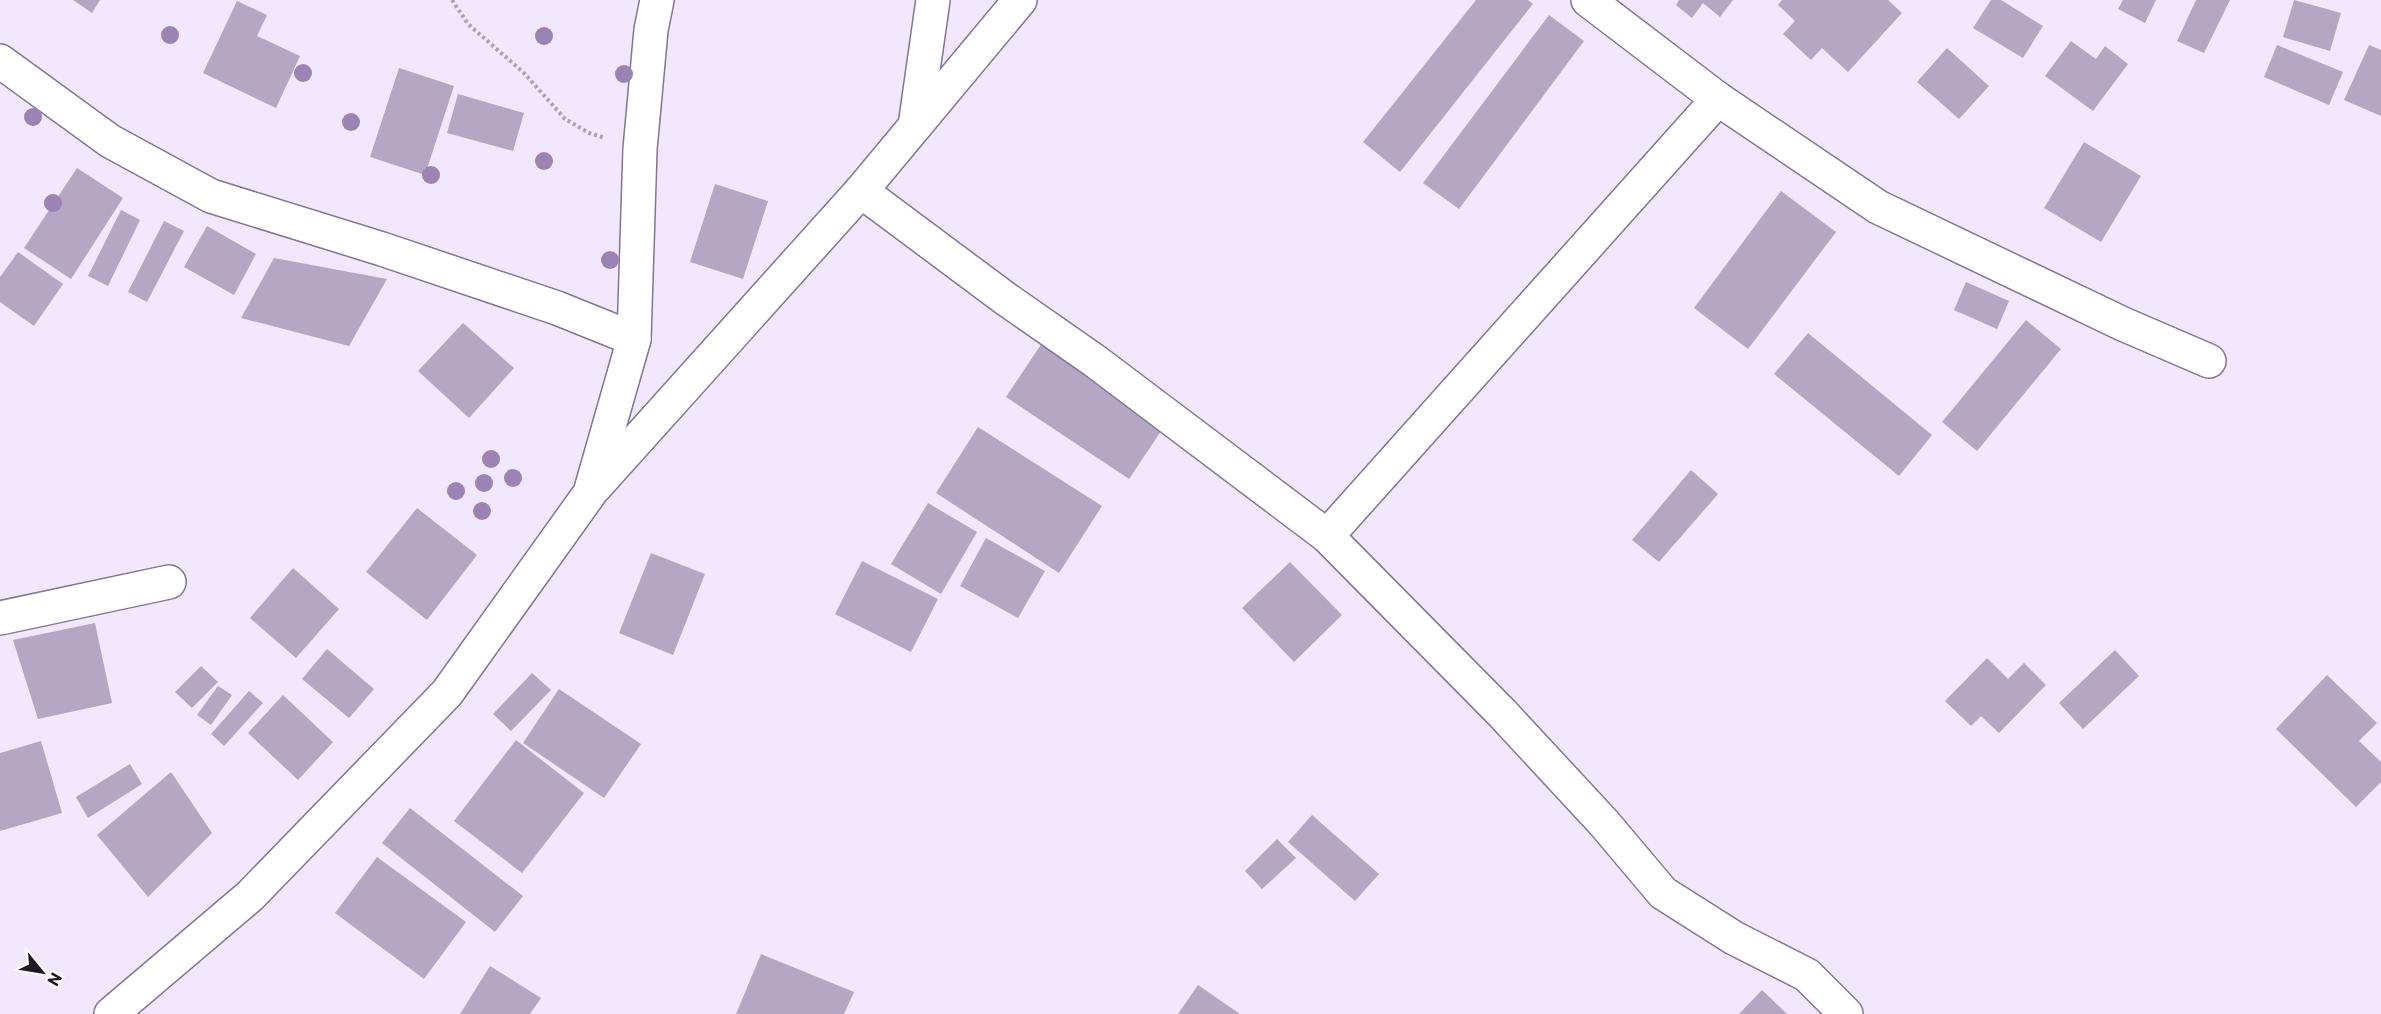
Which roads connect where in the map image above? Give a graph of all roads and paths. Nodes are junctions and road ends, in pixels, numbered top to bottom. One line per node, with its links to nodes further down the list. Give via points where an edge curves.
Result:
1 (452, 0): 9 (path, via 468,24 524,73 565,119 589,133)
2 (933, 0): 8 (street)
3 (1020, 0): 8 (street)
4 (1588, 0): 7 (street)
5 (649, 10): 9 (street)
6 (0, 61): 11 (street, via 110,141 211,196 557,308)
7 (1718, 99): 12 (street, via 1878,207); 14 (street)
8 (915, 127): 10 (street)
9 (640, 149): 11 (street)
10 (861, 191): 13 (street); 14 (street)
11 (634, 339): 13 (street)
12 (2209, 361)
13 (590, 493): 17 (street, via 447,693 250,897)
14 (1327, 536): 18 (street, via 1502,713 1663,893 1734,938 1807,975)
15 (169, 582): 16 (street)
16 (0, 618)
17 (111, 1014)
18 (1846, 1014)

